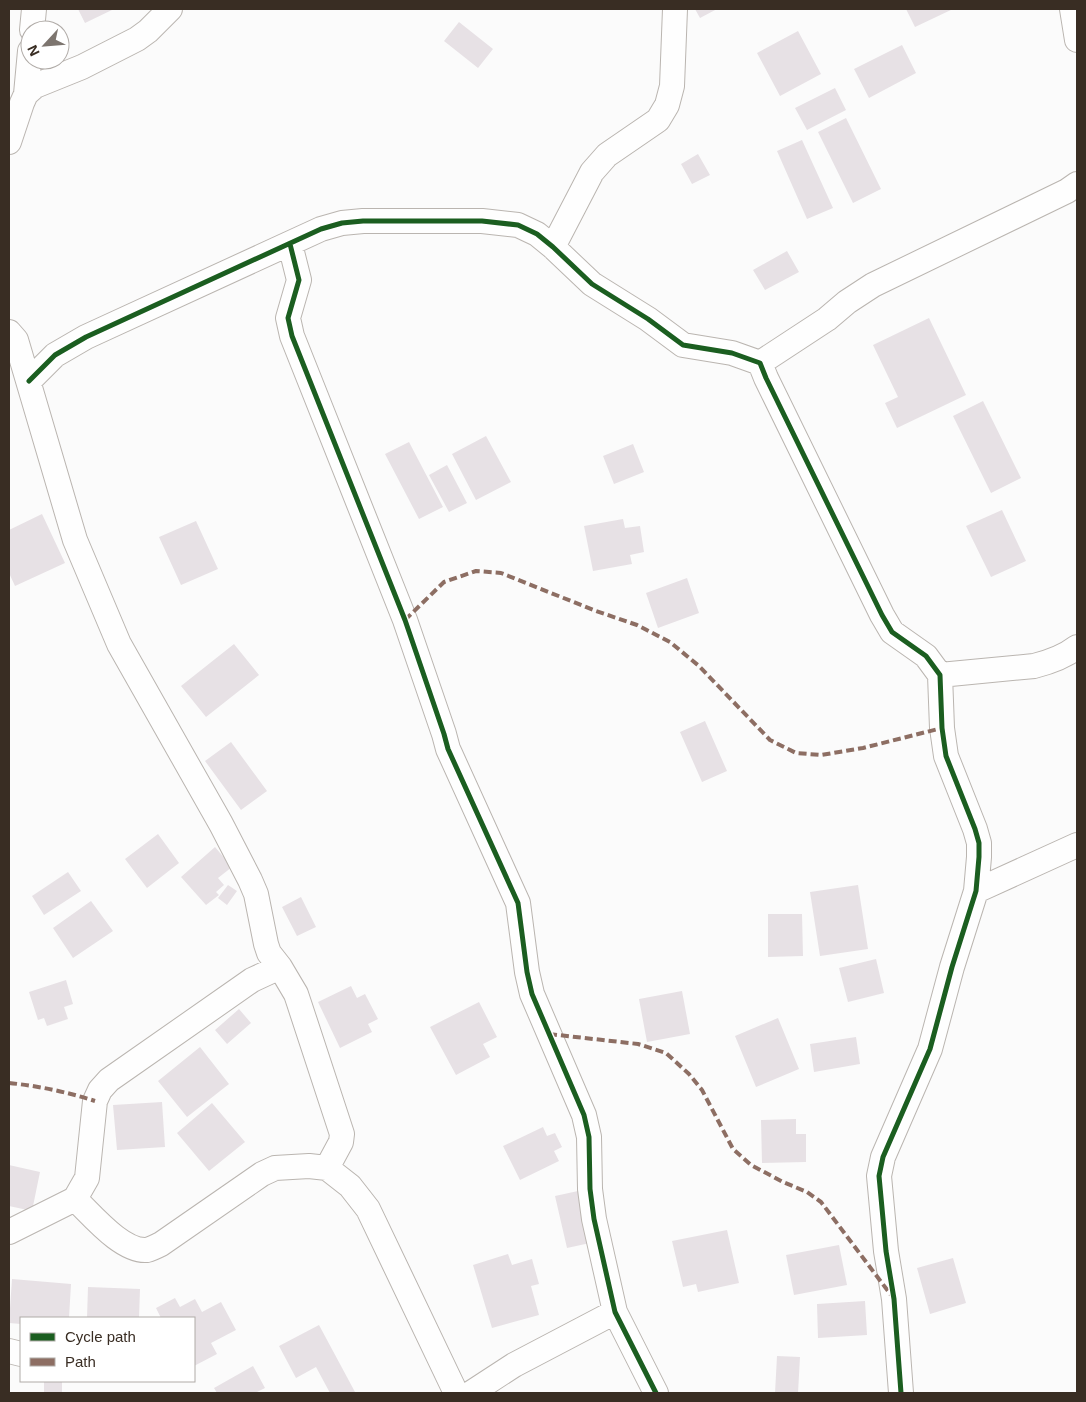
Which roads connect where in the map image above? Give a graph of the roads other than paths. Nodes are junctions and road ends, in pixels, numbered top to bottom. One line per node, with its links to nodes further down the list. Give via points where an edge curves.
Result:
1 (170, 9): 6 (street, via 137,39 35,86)
2 (675, 9): 10 (street, via 672,86 667,105 658,120 607,155 592,172)
3 (1072, 9): 4 (street)
4 (1077, 40)
5 (28, 70): 6 (street)
6 (26, 94): 7 (street)
7 (9, 139)
8 (1077, 184): 12 (street, via 873,285)
9 (290, 244): 10 (street, via 342,223 482,221 518,225); 13 (street, via 86,337 55,355); 22 (street, via 299,280 288,318 292,336 405,620 448,750 518,903 532,994 584,1115 589,1136 594,1219)
10 (554, 248): 12 (street, via 592,284 682,345 732,353)
11 (9, 332): 13 (street, via 16,340)
12 (760, 363): 15 (street, via 882,615 892,632 926,656)
13 (29, 381): 18 (street, via 75,540 118,644 250,880 269,953)
14 (1077, 646): 15 (street, via 1064,655 1034,666)
15 (940, 675): 17 (street, via 946,756 979,843)
16 (1077, 845): 17 (street)
17 (976, 891): 26 (street, via 930,1049 883,1157 880,1176)
18 (280, 967): 19 (street, via 298,998 342,1134); 20 (street, via 252,980 109,1080 100,1090 95,1102 87,1178)
19 (327, 1168): 20 (street, via 275,1168 147,1250 131,1248 119,1241); 23 (street, via 350,1186 368,1209)
20 (76, 1198): 21 (street)
21 (9, 1232)
22 (615, 1312): 24 (street, via 514,1365); 25 (street)
23 (456, 1393)
24 (471, 1393)
25 (656, 1393)
26 (901, 1393)

